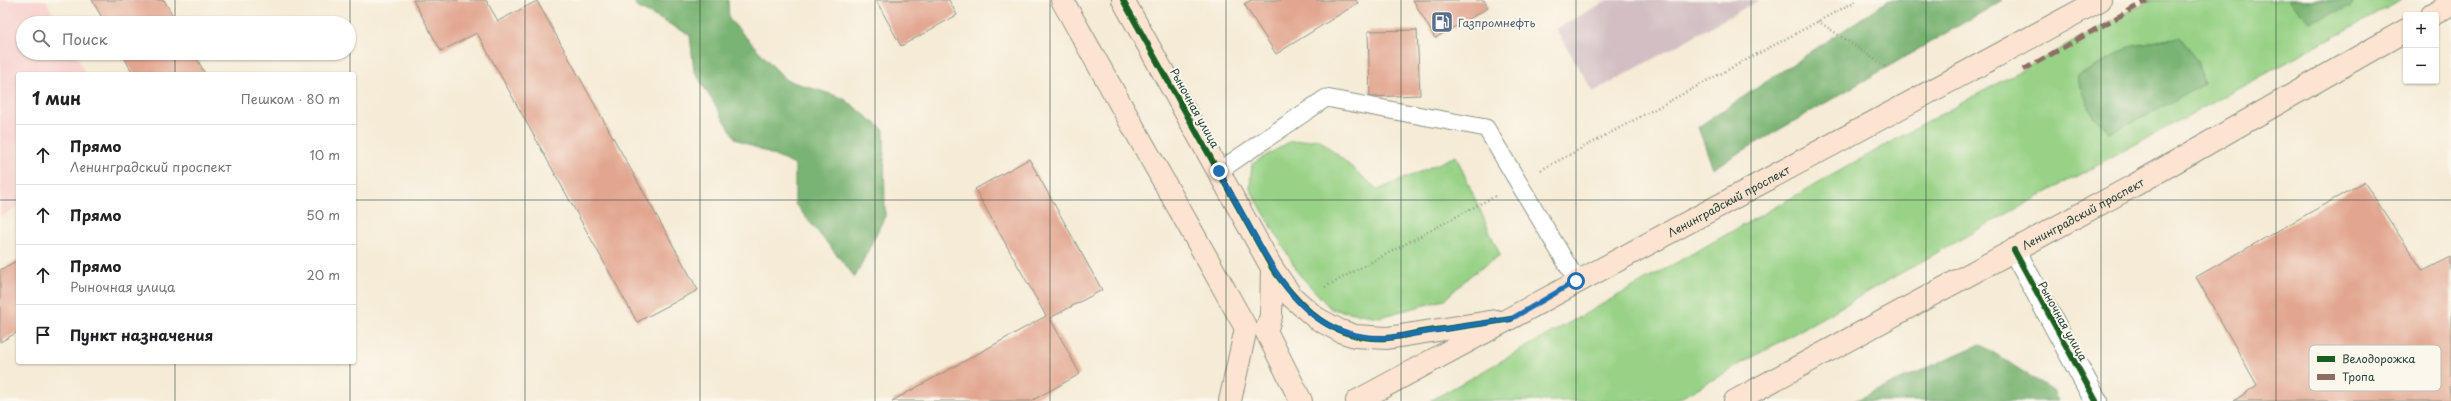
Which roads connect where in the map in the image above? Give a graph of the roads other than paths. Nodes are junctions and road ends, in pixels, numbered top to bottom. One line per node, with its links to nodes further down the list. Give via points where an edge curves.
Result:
1 (1062, 0): 12 (main road)
2 (1123, 0): 7 (main road, Рыночная улица)
3 (2100, 0): 10 (main road, Ленинградский проспект)
4 (2451, 4): 5 (main road)
5 (2437, 12)
6 (2403, 32): 8 (main road, Ленинградский проспект, via 2133,186)
7 (1219, 171): 9 (main road, Рыночная улица); 10 (lane, via 1326,98 1486,128)
8 (2014, 250): 16 (main road, Ленинградский проспект); 17 (street, Рыночная улица)
9 (1272, 268): 11 (main road, via 1292,297 1316,318 1355,336 1387,338); 12 (main road, Рыночная улица, via 1271,316)
10 (1576, 281): 11 (main road, Ленинградский проспект)
11 (1511, 319): 15 (main road, Ленинградский проспект)
12 (1256, 329): 13 (main road, Рыночная улица); 14 (main road)
13 (1230, 401)
14 (1301, 401)
15 (1357, 401)
16 (1735, 401)
17 (2096, 401)

